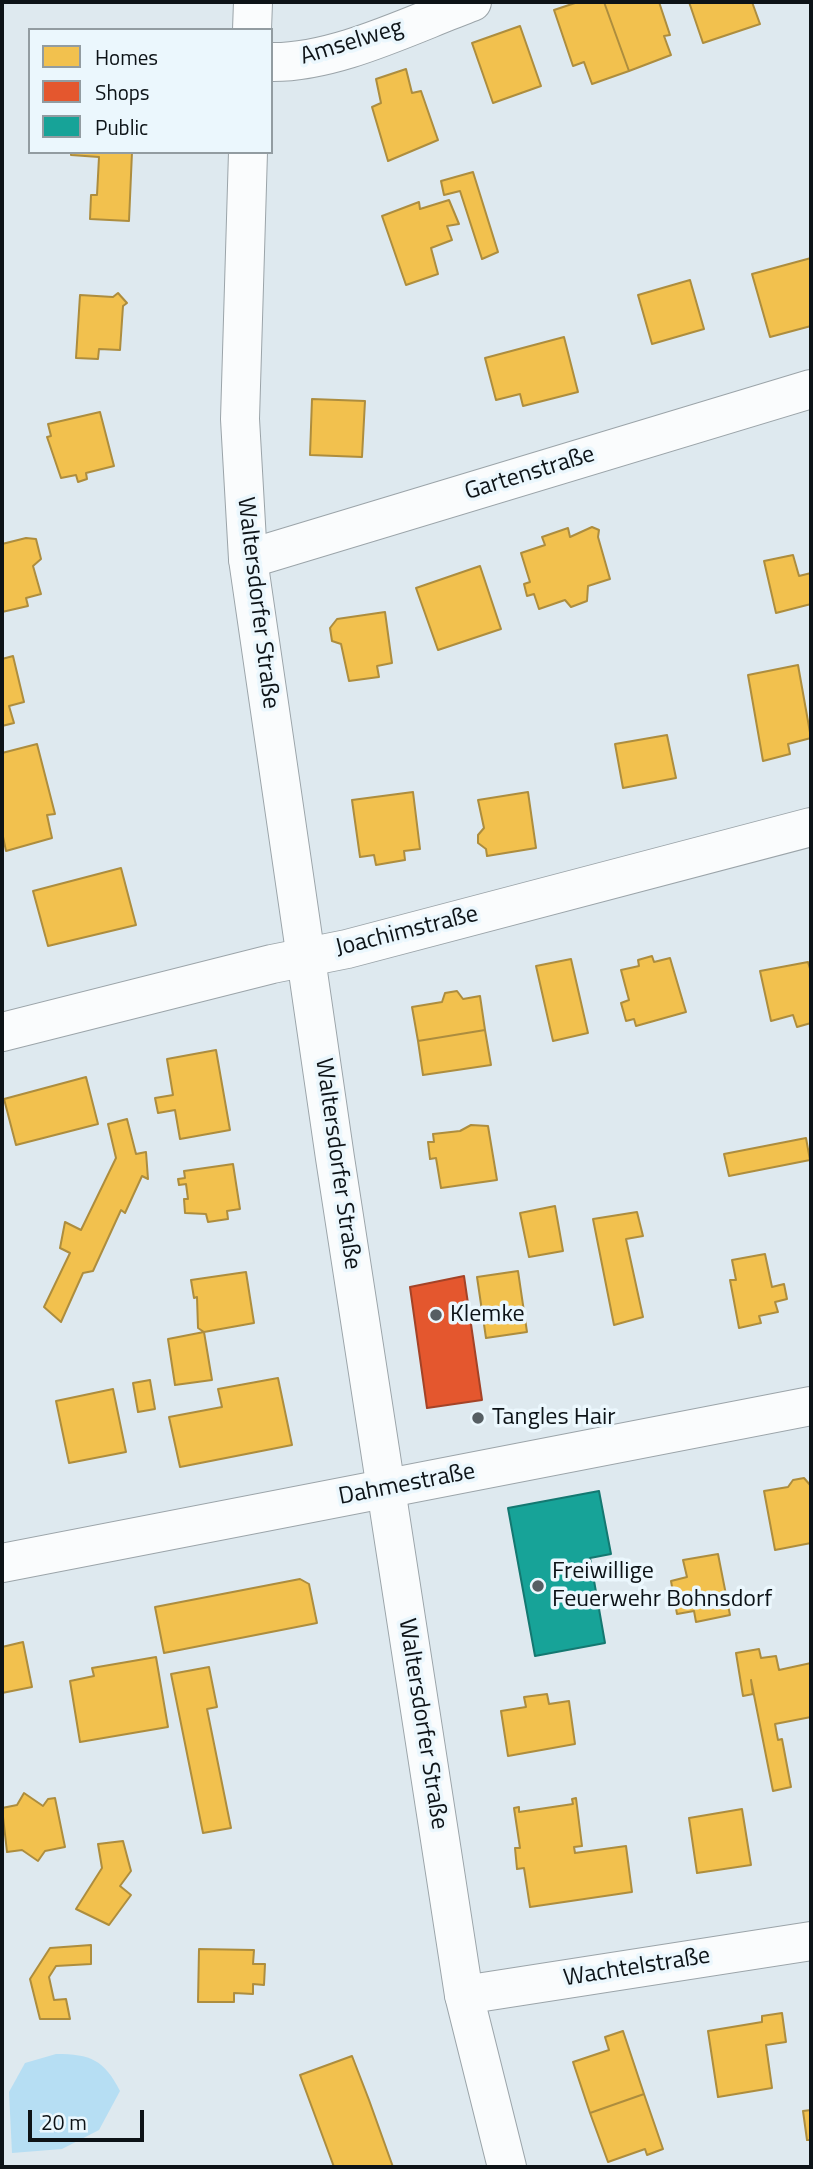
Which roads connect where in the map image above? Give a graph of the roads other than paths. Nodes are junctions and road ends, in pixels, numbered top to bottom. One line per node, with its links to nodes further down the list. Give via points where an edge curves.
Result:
1 (253, 2): 3 (street)
2 (472, 2): 4 (street, Amselweg, via 362,43)
3 (252, 28)
4 (273, 62)
5 (248, 154): 7 (street, Waltersdorfer Straße, via 240,419)
6 (811, 389): 7 (street, Gartenstraße)
7 (248, 559): 9 (street, Waltersdorfer Straße)
8 (811, 827): 9 (street, Joachimstraße)
9 (307, 957): 10 (street, Joachimstraße); 12 (street, Waltersdorfer Straße)
10 (2, 1032)
11 (811, 1406): 12 (street, Dahmestraße)
12 (385, 1489): 13 (street, Dahmestraße); 15 (street, Waltersdorfer Straße)
13 (2, 1563)
14 (811, 1941): 15 (street, Wachtelstraße)
15 (464, 1995): 16 (street, Waltersdorfer Straße)
16 (507, 2167)

